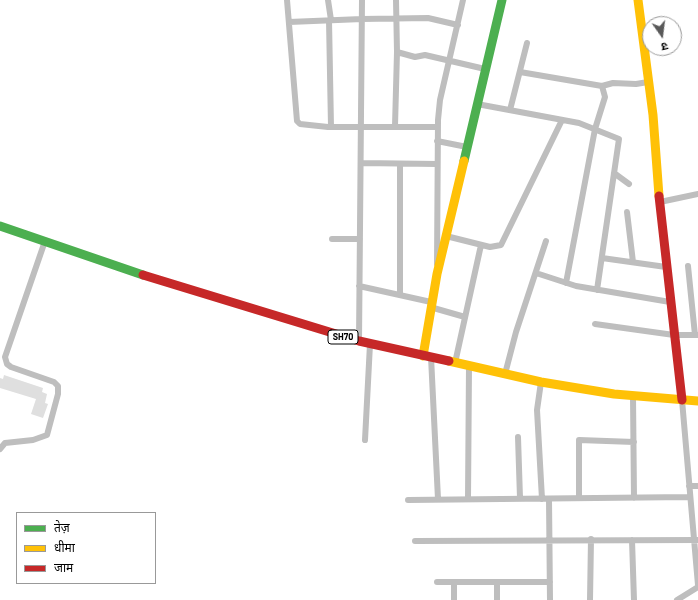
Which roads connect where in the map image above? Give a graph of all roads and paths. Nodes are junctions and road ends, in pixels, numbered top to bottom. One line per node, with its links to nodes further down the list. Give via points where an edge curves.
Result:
1 (287, 0): 11 (street)
2 (328, 0): 10 (street)
3 (362, 0): 9 (street)
4 (396, 0): 8 (street)
5 (464, 0): 12 (street)
6 (502, 0): 16 (street)
7 (638, 0): 18 (street)
8 (397, 18): 9 (street); 12 (street, via 428,18); 14 (street)
9 (362, 19): 10 (street); 23 (street)
10 (330, 20): 11 (street); 25 (street)
11 (289, 22): 25 (street, via 297,121 303,125)
12 (458, 25): 15 (street)
13 (527, 43): 17 (street)
14 (398, 52): 15 (street); 24 (street)
15 (449, 61): 16 (street); 26 (street)
16 (485, 69): 20 (street)
17 (520, 72): 19 (street); 21 (street)
18 (648, 82): 19 (street, via 613,83); 36 (street)
19 (602, 86): 27 (street, via 605,96)
20 (477, 104): 21 (street); 29 (street)
21 (510, 110): 22 (street)
22 (562, 120): 27 (street); 44 (street, via 501,245)
23 (361, 126): 24 (street); 25 (street); 30 (street)
24 (395, 126): 26 (street)
25 (331, 127)
26 (437, 127): 28 (street)
27 (595, 129): 33 (street, via 619,139); 51 (street)
28 (437, 141): 29 (street); 32 (street)
29 (467, 147): 39 (street)
30 (360, 164): 31 (street); 41 (street)
31 (400, 164): 32 (street); 54 (street)
32 (437, 164): 50 (street)
33 (614, 173): 34 (street); 45 (street)
34 (629, 184)
35 (698, 194): 36 (street)
36 (660, 202): 48 (street)
37 (627, 212): 46 (street)
38 (0, 226): 42 (street, SH70)
39 (446, 236): 44 (street); 50 (street)
40 (332, 239): 41 (street)
41 (360, 239): 52 (street)
42 (45, 241): 61 (street, SH70, via 148,276); 66 (street, via 6,353)
43 (546, 241): 49 (street)
44 (481, 245): 57 (street)
45 (602, 258): 46 (street); 53 (street)
46 (633, 262): 48 (street)
47 (688, 266): 60 (street)
48 (666, 267): 55 (street)
49 (536, 273): 51 (street); 68 (street)
50 (436, 274): 56 (street)
51 (566, 283): 53 (street)
52 (359, 286): 54 (street); 61 (street)
53 (597, 290): 55 (street)
54 (400, 295): 56 (street)
55 (670, 302): 59 (street)
56 (431, 304): 57 (street); 63 (street)
57 (465, 317): 64 (street)
58 (595, 324): 59 (street)
59 (674, 335): 60 (street); 71 (street)
60 (697, 335)
61 (359, 341): 62 (street, SH70)
62 (370, 344): 63 (street, SH70); 74 (street)
63 (427, 356): 64 (street, SH70); 83 (street)
64 (455, 362): 67 (street, SH70)
65 (0, 363): 66 (street)
66 (7, 364): 76 (street, via 54,382 58,386 58,394 47,435 33,440 5,443)
67 (469, 366): 68 (street, SH70); 84 (street)
68 (505, 374): 69 (street, SH70)
69 (541, 382): 70 (street, SH70); 85 (street, via 537,410)
70 (633, 396): 71 (street, SH70); 75 (street)
71 (682, 400): 72 (street, SH70); 77 (street)
72 (698, 401)
73 (518, 437): 80 (street)
74 (365, 440)
75 (634, 442): 81 (street, via 579,440); 82 (street)
76 (0, 449)
77 (688, 486): 78 (street); 79 (street)
78 (698, 486)
79 (689, 497): 82 (street); 90 (street)
80 (520, 498): 84 (street); 85 (street)
81 (579, 498): 82 (street); 86 (street)
82 (634, 498)
83 (438, 499): 84 (street); 87 (street)
84 (468, 499)
85 (542, 499): 86 (street)
86 (549, 499): 88 (street)
87 (408, 500)
88 (549, 539): 89 (street); 92 (street); 96 (street)
89 (591, 539): 91 (street); 101 (street)
90 (696, 539): 91 (street); 97 (street)
91 (632, 540): 102 (street)
92 (415, 541)
93 (437, 582): 94 (street)
94 (454, 582): 95 (street); 98 (street)
95 (497, 582): 96 (street); 99 (street)
96 (550, 582): 100 (street)
97 (698, 586): 103 (street)
98 (454, 600)
99 (497, 600)
100 (550, 600)
101 (590, 600)
102 (634, 600)
103 (677, 600)

